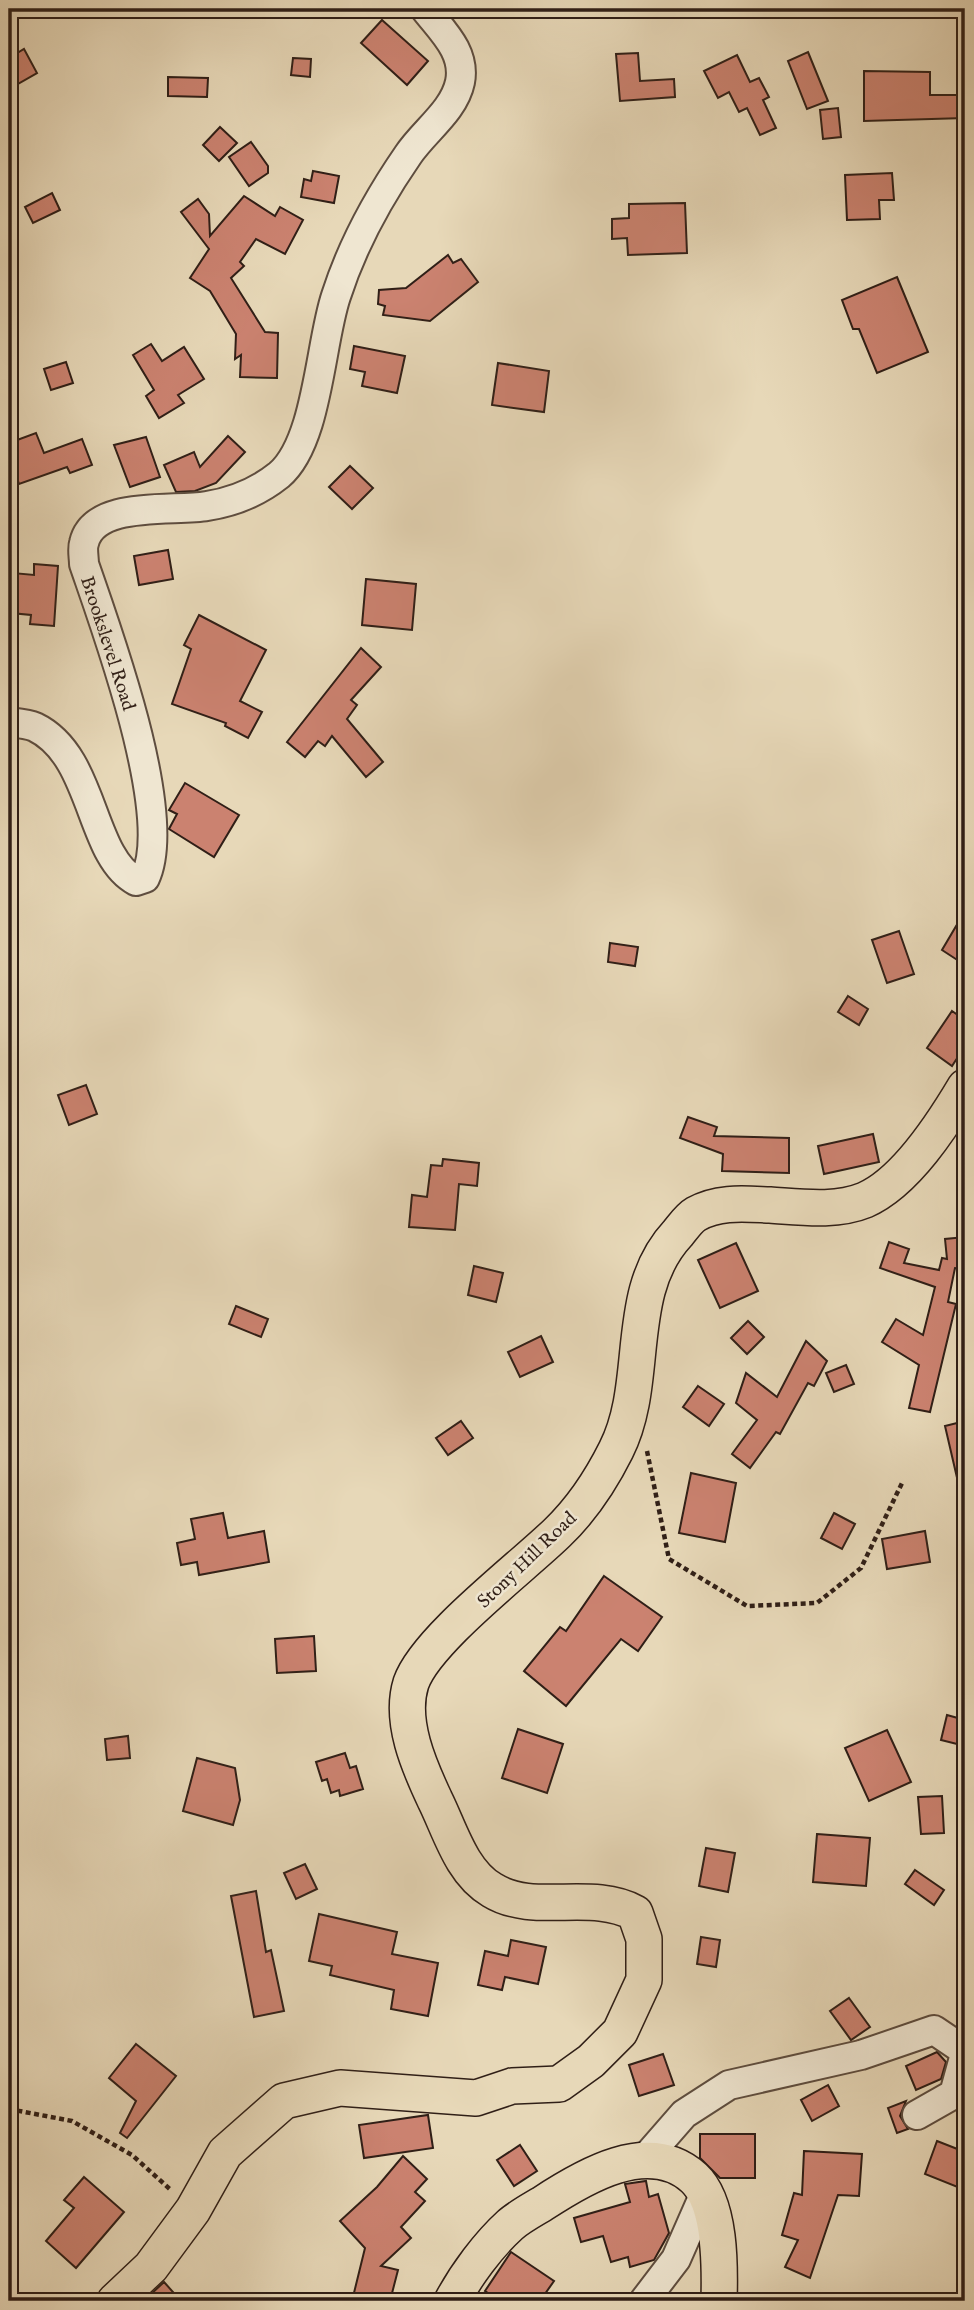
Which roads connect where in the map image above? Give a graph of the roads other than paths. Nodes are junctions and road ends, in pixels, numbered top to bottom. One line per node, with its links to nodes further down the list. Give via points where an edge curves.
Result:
1 (425, 9): 2 (street, Brookslevel Road, via 459,53 460,82 445,113 409,153 359,239 335,297 304,438 281,474 243,497 208,506 107,516 91,527 83,543 84,564 126,686 147,785 152,864 145,878 136,881 124,875 67,755 36,727)
2 (9, 722)
3 (965, 1087): 8 (main road, Stony Hill Road, via 898,1179 864,1200 823,1209 730,1203 695,1215 667,1245 641,1311 635,1394 618,1448 592,1492 560,1531 428,1653 411,1684 409,1715 417,1761 468,1868 493,1891 527,1901 616,1903 635,1913 644,1939 644,1980 620,2032 559,2084 512,2087 476,2098 340,2088 284,2101 225,2153 193,2210 151,2267)
4 (965, 2053): 5 (street, via 954,2094); 6 (street, via 934,2030 861,2055 729,2084 684,2114)
5 (917, 2115)
6 (643, 2161): 7 (main road, via 677,2166); 9 (main road, via 612,2167 573,2183 511,2224)
7 (705, 2193): 10 (street, via 676,2259); 11 (main road, via 720,2252)
8 (115, 2301)
9 (452, 2301)
10 (644, 2301)
11 (719, 2301)

